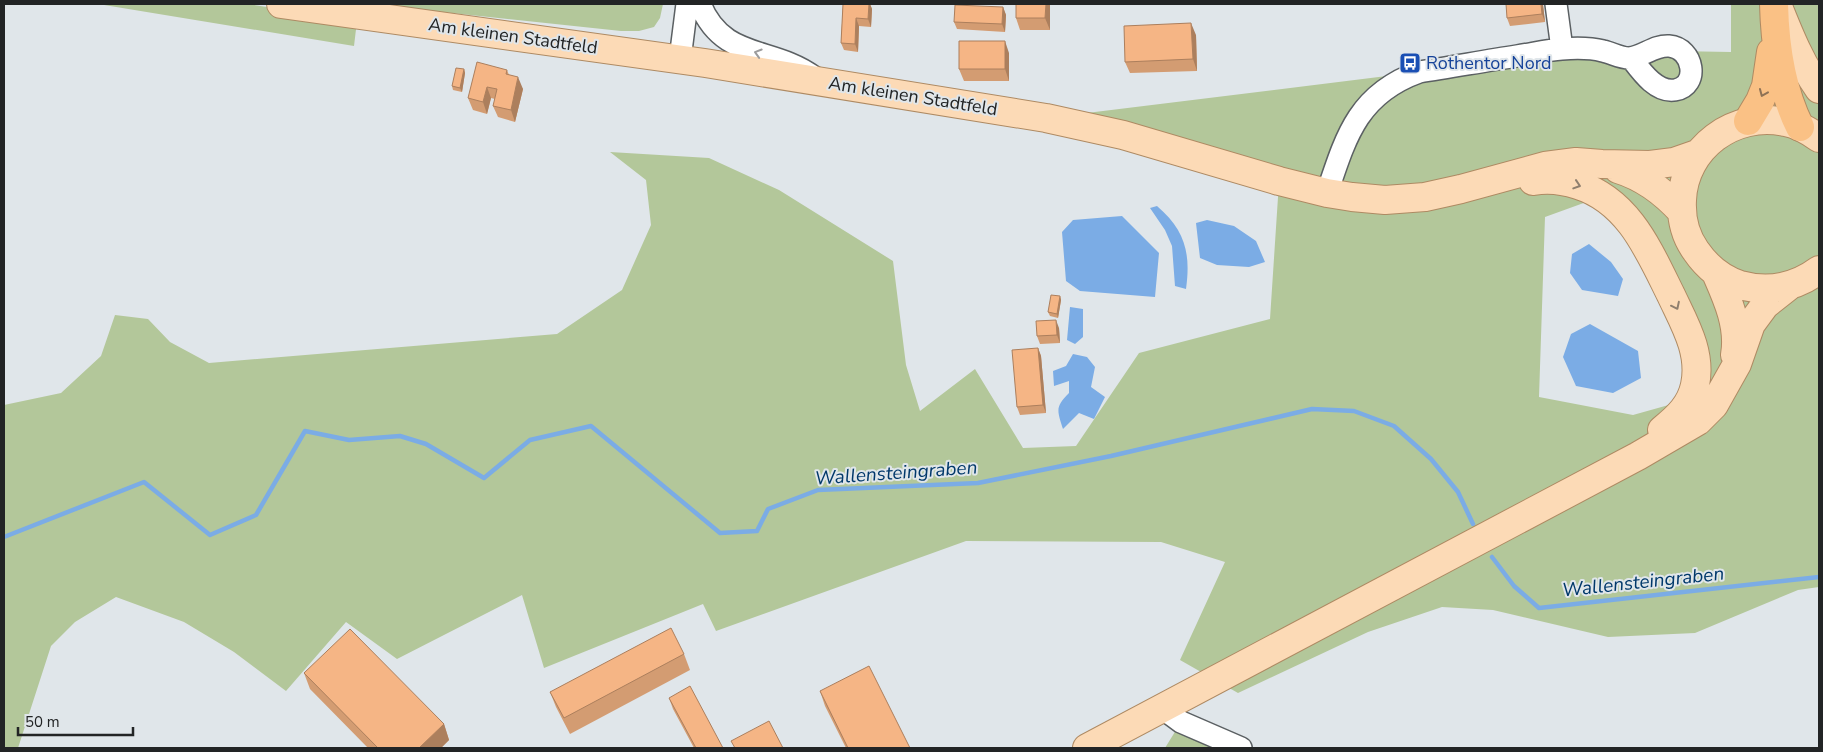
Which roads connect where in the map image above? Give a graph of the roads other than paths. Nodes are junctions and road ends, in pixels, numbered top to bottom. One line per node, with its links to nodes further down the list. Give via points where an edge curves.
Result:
1 (281, 4): 8 (main road, Am kleinen Stadtfeld)
2 (687, 4): 8 (street)
3 (700, 4): 9 (street, one-way to 3, via 788,62 731,42 715,31)
4 (1556, 4): 6 (street)
5 (1775, 12): 10 (main road); 11 (highway, one-way to 11, via 1766,86); 12 (highway, via 1785,86)
6 (1562, 48): 7 (street, via 1602,51); 16 (street, via 1419,72 1395,82 1361,112 1342,150)
7 (1631, 58)
8 (680, 59): 9 (main road, Am kleinen Stadtfeld)
9 (818, 80): 16 (main road, Am kleinen Stadtfeld, via 1046,118)
10 (1819, 89)
11 (1748, 121): 12 (main road, via 1787,122); 13 (main road, via 1728,128)
12 (1810, 133)
13 (1697, 154): 14 (main road, via 1674,162 1650,165); 17 (main road, via 1687,172)
14 (1602, 164): 15 (main road, Am kleinen Stadtfeld, via 1576,162 1545,166); 17 (main road, via 1647,182)
15 (1461, 189): 16 (main road, Am kleinen Stadtfeld, via 1425,197 1385,200); 22 (main road, one-way to 22, via 1470,193 1486,193 1537,180 1566,181 1603,196 1625,215 1641,236 1690,336 1697,369 1695,387 1685,409 1650,439)
16 (1327, 193)
17 (1682, 212): 19 (main road, via 1692,246)
18 (1819, 270): 20 (main road)
19 (1716, 272): 20 (main road, via 1751,288); 21 (main road, via 1734,322 1736,352)
20 (1788, 286): 21 (main road, via 1765,305 1751,324)
21 (1729, 378): 22 (main road, via 1714,405 1698,420)
22 (1638, 456): 23 (main road)
23 (1162, 708): 24 (main road); 25 (street, via 1181,722)
24 (1087, 748)
25 (1241, 748)

